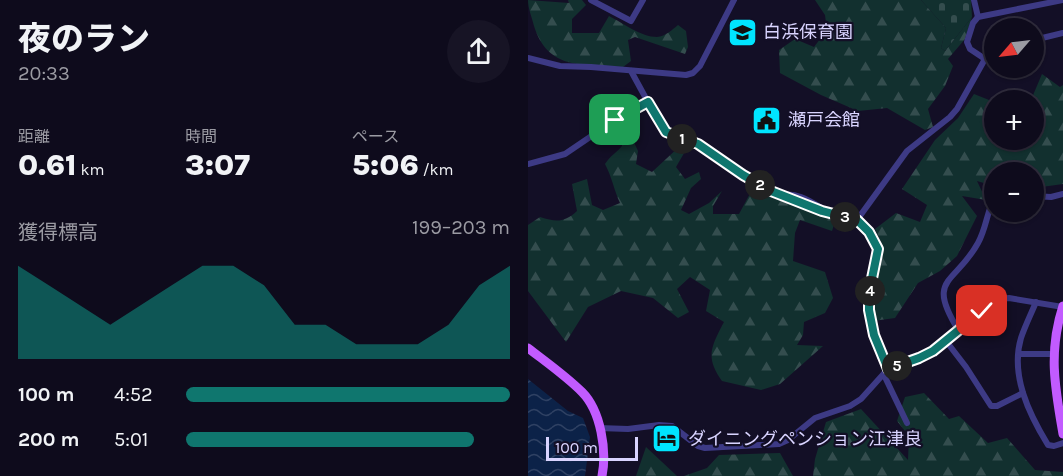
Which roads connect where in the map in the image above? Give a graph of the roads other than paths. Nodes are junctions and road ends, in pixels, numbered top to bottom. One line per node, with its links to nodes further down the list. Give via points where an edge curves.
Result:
1 (591, 0): 6 (street)
2 (643, 0): 6 (street, via 631,21)
3 (734, 0): 13 (street, via 693,73)
4 (974, 0): 7 (street)
5 (1063, 0): 7 (street)
6 (602, 2)
7 (978, 17): 11 (street, via 967,42)
8 (1063, 33): 9 (street)
9 (1044, 38)
10 (528, 58): 13 (street, via 560,66)
11 (984, 58)
12 (984, 61): 18 (street, via 957,110 907,151)
13 (631, 71): 14 (street)
14 (648, 102): 15 (street, via 565,154); 18 (street, via 666,132 698,144 780,195)
15 (528, 164)
16 (1063, 194): 17 (street)
17 (1044, 197)
18 (857, 220): 27 (street, via 874,238 878,249 869,310)
19 (986, 222): 22 (street, via 977,246 945,284 944,304)
20 (1036, 302): 21 (street); 22 (street, via 1000,299); 25 (street, via 1021,338)
21 (1063, 306): 26 (main road)
22 (959, 331): 23 (street)
23 (946, 341): 27 (street); 28 (street, via 991,406)
24 (528, 348): 30 (main road, via 584,393)
25 (1019, 354): 26 (street); 28 (street, via 1018,379)
26 (1053, 354): 31 (main road)
27 (886, 372): 29 (street); 30 (street, via 855,403 815,418 779,444 705,448 672,426)
28 (1023, 393): 32 (street, via 1048,445)
29 (907, 423)
30 (599, 428): 33 (main road, via 605,451)
31 (1063, 434)
32 (1063, 443)
33 (602, 476)

